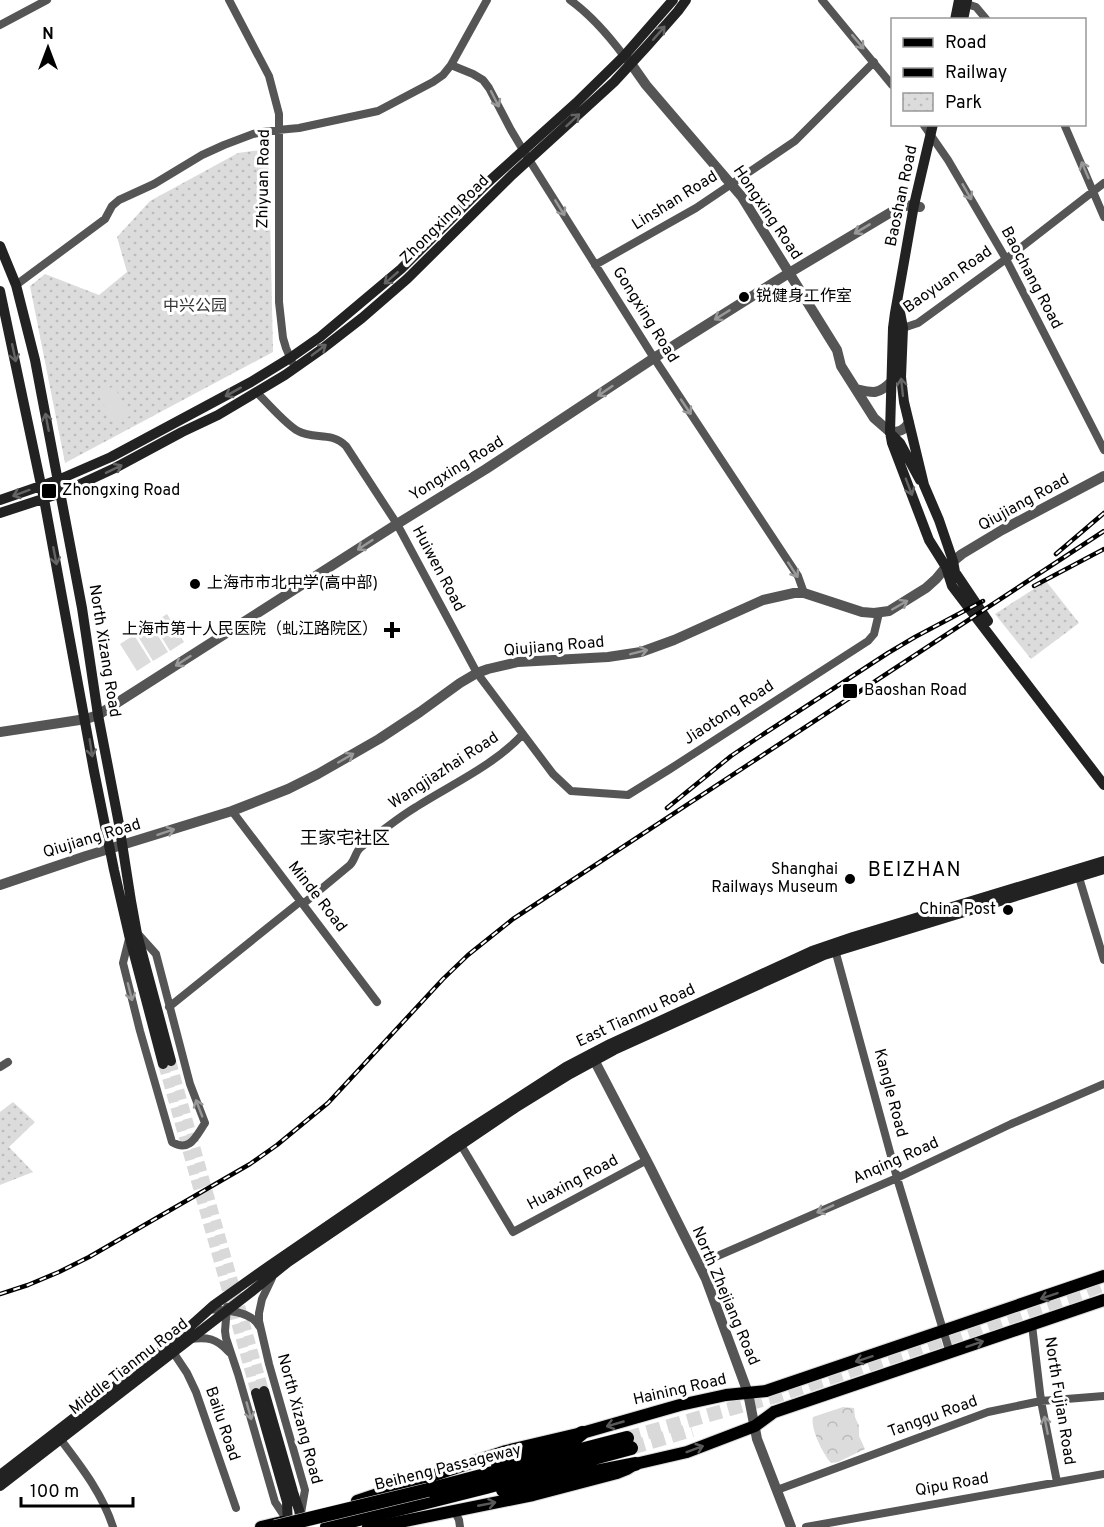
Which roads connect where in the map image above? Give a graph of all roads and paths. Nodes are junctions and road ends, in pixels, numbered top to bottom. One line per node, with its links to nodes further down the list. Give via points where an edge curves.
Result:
1 (47, 0): 12 (street)
2 (229, 0): 18 (street, Zhiyuan Road, via 269,76)
3 (488, 0): 15 (street)
4 (570, 0): 13 (street, Hongxing Road)
5 (674, 0): 13 (main road, Zhongxing Road)
6 (686, 0): 13 (main road, Zhongxing Road, one-way to 6)
7 (822, 0): 14 (street, one-way to 14)
8 (963, 1): 9 (main road); 10 (main road); 11 (street, via 976,7)
9 (956, 18)
10 (963, 18)
11 (985, 18)
12 (0, 25)
13 (628, 60): 20 (main road, Zhongxing Road, via 571,121); 21 (street, Hongxing Road)
14 (874, 62): 16 (street); 21 (street, Linshan Road, via 795,141)
15 (451, 66): 18 (street, via 433,82 378,111); 20 (street, Gongxing Road, one-way to 20, via 483,80)
16 (891, 84)
17 (1065, 126): 23 (street, one-way to 17)
18 (280, 130): 30 (street, via 253,134 224,145 119,200 105,219); 34 (street, Zhiyuan Road, via 278,284 282,329)
19 (933, 134): 24 (main road, Baoshan Road); 27 (street, Baochang Road, one-way to 27)
20 (526, 154): 28 (street, Gongxing Road, one-way to 28); 34 (main road, Zhongxing Road, via 484,185 401,269)
21 (732, 183): 28 (street, Linshan Road, via 674,222); 29 (street, Hongxing Road)
22 (1104, 183): 23 (street, Baoyuan Road)
23 (1093, 191): 25 (street); 27 (street, Baoyuan Road)
24 (917, 206): 29 (street, Yongxing Road, one-way to 29, via 898,208); 32 (main road, Baoshan Road)
25 (1104, 217)
26 (0, 246): 30 (main road, North Xizang Road)
27 (1006, 259): 32 (street, Baoyuan Road, via 918,323); 40 (street, Baochang Road)
28 (595, 265): 33 (street, Gongxing Road)
29 (789, 273): 33 (street, Yongxing Road, one-way to 33); 36 (street, Hongxing Road, via 837,350 841,366)
30 (16, 285): 31 (street); 42 (main road, North Xizang Road, one-way to 30)
31 (1, 295): 44 (main road, North Xizang Road, one-way to 44)
32 (898, 328): 35 (main road, Baoshan Road); 38 (main road, Baoshan Road, one-way to 32, via 903,402)
33 (654, 358): 49 (street, Yongxing Road, one-way to 49); 51 (street, Gongxing Road, one-way to 51, via 798,576)
34 (293, 363): 37 (main road, Zhongxing Road); 42 (main road, Zhongxing Road, one-way to 42)
35 (891, 382): 36 (street, via 875,393); 39 (main road, Baoshan Road)
36 (856, 389): 39 (street, Hongxing Road, via 874,418)
37 (256, 392): 45 (main road, Zhongxing Road, one-way to 37, via 116,468); 49 (street, Huiwen Road, via 298,431 341,441)
38 (909, 423): 39 (street, via 905,429); 43 (main road, Baoshan Road)
39 (890, 432): 43 (main road); 50 (main road, Baoshan Road, one-way to 50, via 929,540)
40 (1104, 450)
41 (1104, 476): 50 (street, Qiujiang Road, via 1002,530)
42 (58, 480): 44 (main road, Zhongxing Road); 45 (main road, North Xizang Road)
43 (924, 485): 50 (main road, Baoshan Road, via 939,520)
44 (42, 486): 46 (main road, North Xizang Road); 47 (main road, Zhongxing Road, one-way to 47)
45 (61, 493): 46 (main road, Zhongxing Road); 54 (main road, North Xizang Road)
46 (44, 499): 48 (main road, Zhongxing Road); 55 (main road, North Xizang Road, one-way to 55)
47 (0, 500)
48 (0, 513)
49 (397, 524): 53 (street, Huiwen Road); 54 (street, Yongxing Road, one-way to 54)
50 (949, 564): 52 (street, Qiujiang Road, one-way to 50, via 892,610 926,588); 58 (main road, Baoshan Road, via 1023,673); 59 (main road, Baoshan Road, via 952,586)
51 (804, 593): 52 (street, Qiujiang Road, via 853,610); 53 (street, Qiujiang Road, one-way to 51, via 518,662 641,652 763,600)
52 (879, 613): 60 (street, Jiaotong Road, via 874,634 868,641 628,795)
53 (477, 673): 57 (street, Huiwen Road); 61 (street, Qiujiang Road, one-way to 53, via 318,774 379,739)
54 (98, 715): 55 (street, Yongxing Road); 62 (main road, North Xizang Road)
55 (86, 719): 56 (street, Yongxing Road); 63 (main road, North Xizang Road, one-way to 63)
56 (0, 732)
57 (523, 734): 60 (street, Huiwen Road, via 553,774); 68 (street, Wangjiazhai Road, via 497,758 383,830 357,850 353,862)
58 (1104, 774)
59 (1104, 785)
60 (571, 790)
61 (231, 811): 62 (street, Qiujiang Road, one-way to 61); 68 (street, Minde Road)
62 (122, 845): 63 (street, Qiujiang Road); 69 (main road, North Xizang Road)
63 (110, 849): 67 (street, Qiujiang Road); 69 (main road, North Xizang Road)
64 (1104, 861): 66 (main road, East Tianmu Road)
65 (1104, 869): 66 (main road, East Tianmu Road)
66 (1078, 873): 70 (main road, East Tianmu Road); 71 (street)
67 (0, 885)
68 (302, 902): 72 (street, Minde Road); 73 (street, Wangjiazhai Road)
69 (133, 934): 73 (street, via 156,954); 73 (street, one-way to 73, via 123,963 170,1138 183,1145 193,1142 205,1123); 75 (main road, North Xizang Road)
70 (834, 948): 74 (main road, East Tianmu Road, via 812,951); 79 (street, Kangle Road)
71 (1104, 960)
72 (377, 1002)
73 (169, 1007)
74 (592, 1057): 77 (main road, East Tianmu Road); 78 (street, North Zhejiang Road); 83 (main road, East Tianmu Road, via 557,1073 465,1132)
75 (167, 1063)
76 (1104, 1084): 79 (street, Anqing Road)
77 (460, 1145): 78 (street, Huaxing Road, via 513,1232); 81 (main road, East Tianmu Road)
78 (647, 1160): 80 (street, North Zhejiang Road)
79 (897, 1178): 80 (street, Anqing Road, one-way to 80); 91 (street, Kangle Road)
80 (699, 1264): 96 (street, North Zhejiang Road)
81 (276, 1270): 86 (main road, Middle Tianmu Road); 90 (street, North Xizang Road, via 262,1299)
82 (1104, 1276): 91 (main road, Haining Road, one-way to 91)
83 (228, 1295): 85 (main road, Middle Tianmu Road); 86 (street)
84 (1104, 1300): 88 (main road)
85 (209, 1309): 86 (street); 101 (main road, Middle Tianmu Road)
86 (226, 1311): 87 (street); 89 (street); 92 (main road, Middle Tianmu Road)
87 (241, 1314): 89 (street, via 231,1317); 90 (street, via 254,1319)
88 (1032, 1324): 94 (main road, one-way to 88); 98 (street, North Fujian Road)
89 (225, 1327): 95 (street)
90 (261, 1329): 113 (street, North Xizang Road, via 305,1490)
91 (944, 1332): 94 (street, Kangle Road); 96 (main road, Haining Road, one-way to 96, via 766,1391)
92 (190, 1339): 93 (main road, Middle Tianmu Road); 95 (street, via 213,1340)
93 (173, 1352): 101 (main road, Middle Tianmu Road); 111 (street, Bailu Road, via 196,1392)
94 (950, 1353): 99 (main road, via 774,1412)
95 (231, 1355): 114 (street, one-way to 114)
96 (748, 1393): 99 (street, North Zhejiang Road); 100 (main road, Haining Road, one-way to 100, via 680,1405)
97 (1104, 1396): 98 (street, Tanggu Road)
98 (1041, 1401): 106 (street, North Fujian Road, one-way to 98); 109 (street, Tanggu Road, via 972,1417)
99 (756, 1426): 102 (main road, one-way to 99, via 687,1452); 109 (street, North Zhejiang Road)
100 (582, 1433): 105 (highway, via 566,1446 497,1464); 113 (main road, Haining Road, via 506,1451)
101 (58, 1435): 104 (main road, Middle Tianmu Road); 107 (main road, Middle Tianmu Road); 115 (street, via 97,1490)
102 (635, 1464): 108 (highway, via 503,1490); 112 (main road, one-way to 102, via 543,1493 617,1473)
103 (1104, 1474): 106 (street, Qipu Road)
104 (0, 1475)
105 (464, 1481): 108 (highway, Beiheng Passageway, via 629,1443); 110 (highway, Beiheng Passageway)
106 (1057, 1482): 121 (street, Qipu Road)
107 (0, 1486)
108 (486, 1487): 110 (highway, Beiheng Passageway)
109 (777, 1490): 120 (street, North Zhejiang Road)
110 (430, 1496): 114 (highway, Beiheng Passageway, bridge); 117 (highway, Beiheng Passageway)
111 (236, 1509)
112 (453, 1510): 118 (main road); 119 (street)
113 (301, 1522): 114 (main road, Haining Road); 114 (main road, North Xizang Road, via 260,1392 287,1502)
114 (284, 1525): 116 (main road, Haining Road)
115 (113, 1527)
116 (261, 1527)
117 (327, 1527)
118 (368, 1527)
119 (460, 1527)
120 (792, 1527)
121 (806, 1527)

